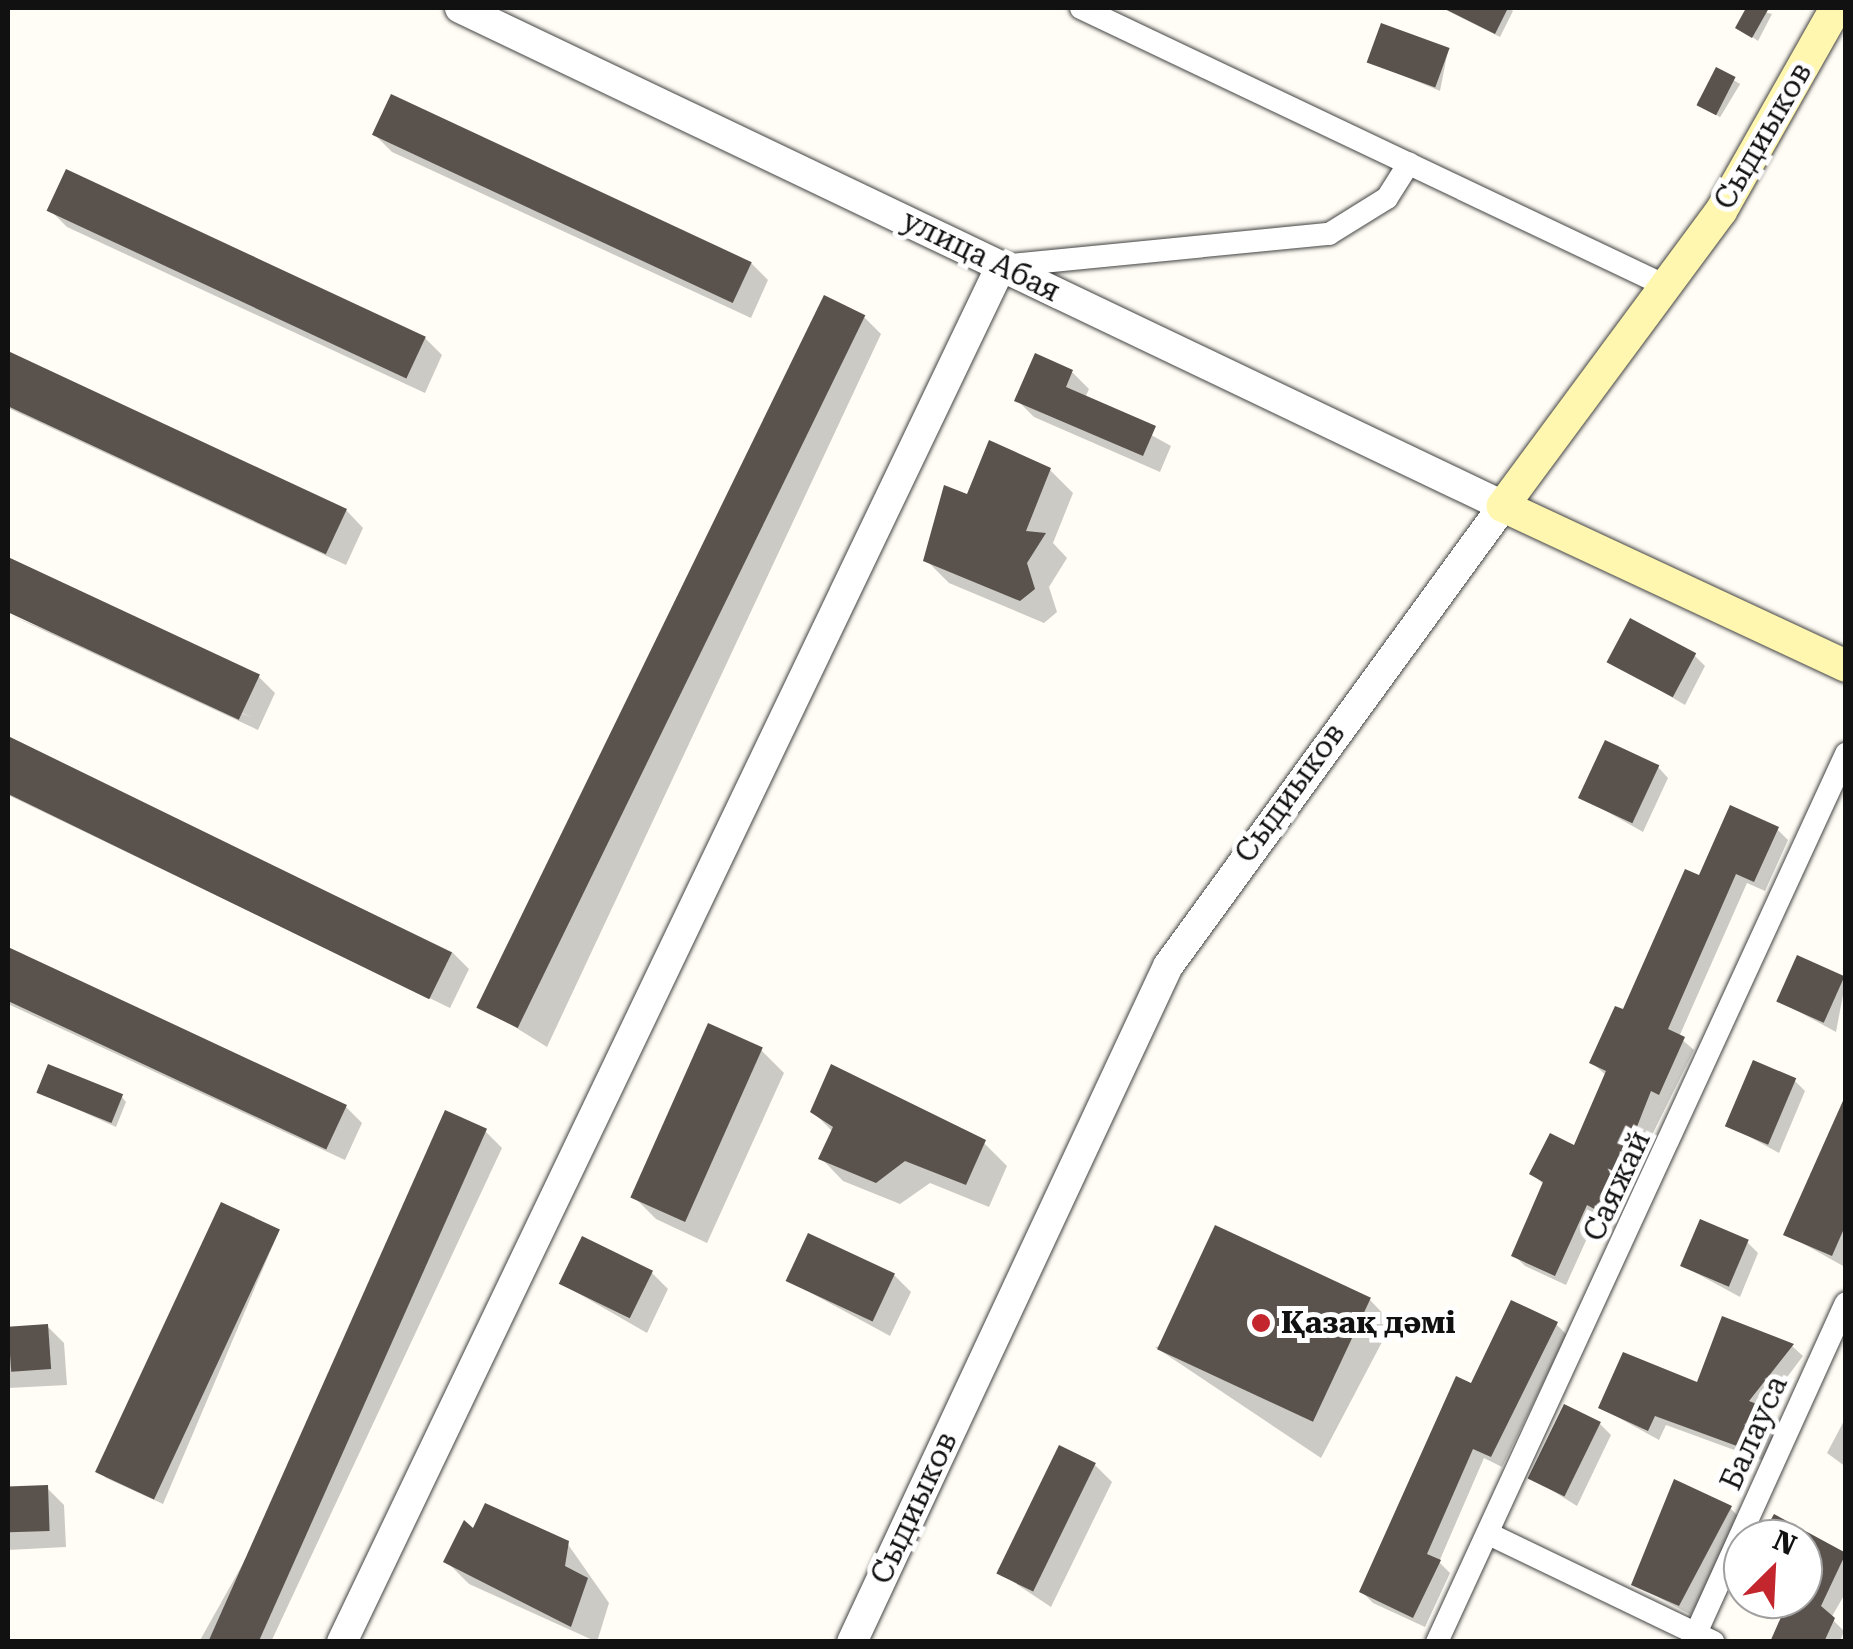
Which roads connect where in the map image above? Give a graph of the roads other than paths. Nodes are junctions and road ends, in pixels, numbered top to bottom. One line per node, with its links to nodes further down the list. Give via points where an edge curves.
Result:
1 (460, 8): 5 (street, улица Абая)
2 (1081, 8): 4 (street)
3 (1836, 8): 6 (main road, Сыдиыков, via 1768,137)
4 (1409, 163): 5 (street, via 1387,198 1329,234); 6 (street)
5 (1001, 266): 7 (street, улица Абая); 13 (street)
6 (1666, 286): 7 (main road, Сыдиыков)
7 (1503, 506): 8 (main road); 14 (street, Сыдиыков, via 1168,966)
8 (1846, 666)
9 (1846, 754): 11 (street, Саяжай)
10 (1846, 1303): 12 (street, Балауса)
11 (1489, 1534): 12 (street); 15 (street, Саяжай)
12 (1700, 1639)
13 (342, 1642)
14 (852, 1642)
15 (1437, 1642)

